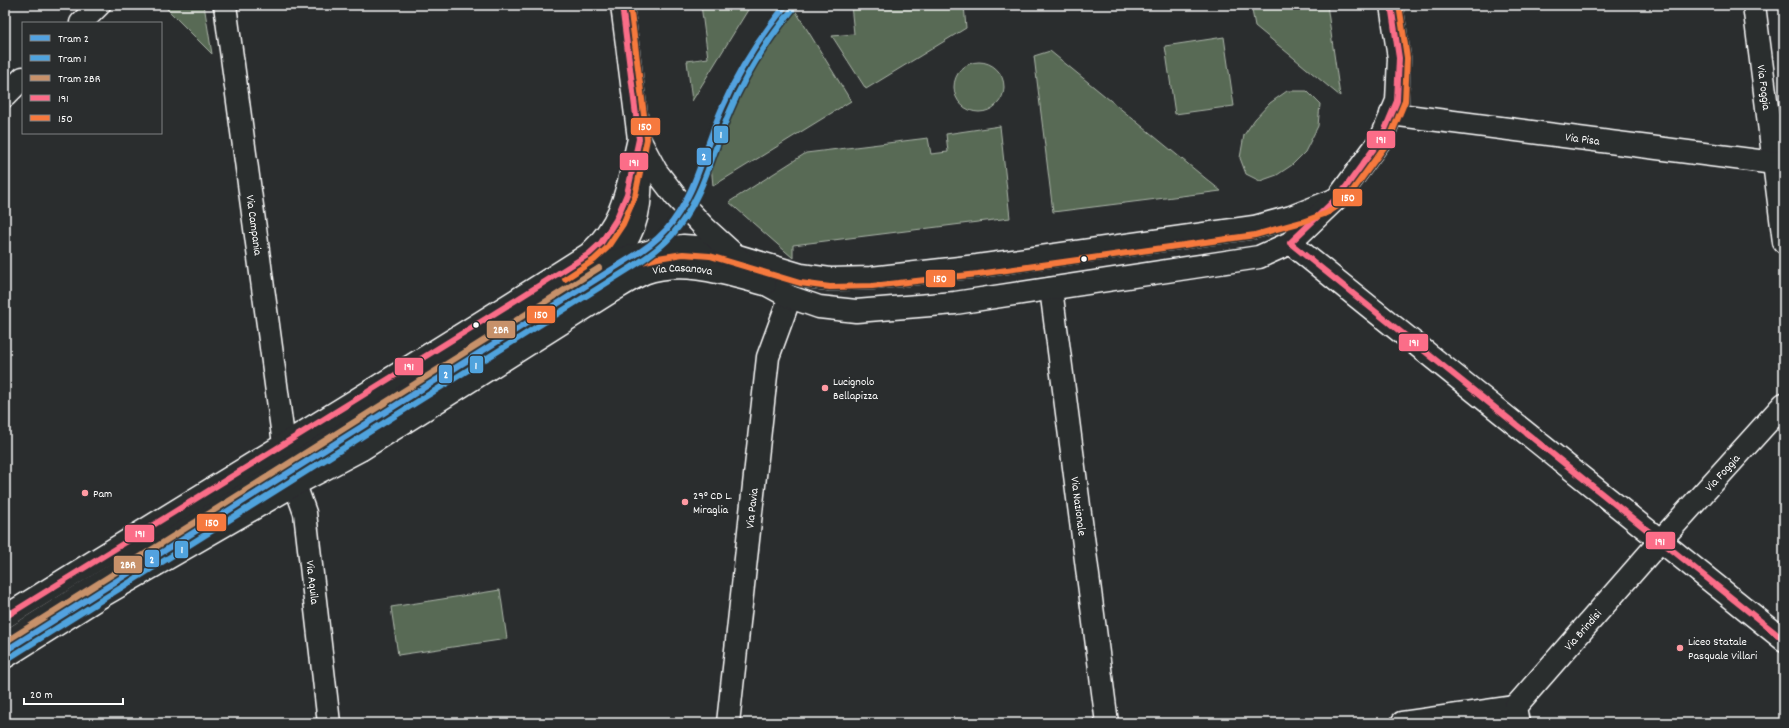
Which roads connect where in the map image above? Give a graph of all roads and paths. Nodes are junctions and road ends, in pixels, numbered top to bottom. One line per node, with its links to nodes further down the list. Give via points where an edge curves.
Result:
1 (99, 5): 6 (street)
2 (225, 5): 21 (street, Via Campania)
3 (622, 5): 10 (street)
4 (1391, 5): 9 (street, via 1399,58 1397,101)
5 (1754, 5): 11 (street, Via Foggia)
6 (82, 22)
7 (22, 79): 8 (street)
8 (5, 96)
9 (1391, 114): 11 (street, Via Pisa); 12 (street, via 1381,139)
10 (639, 139): 15 (street, via 656,171 676,197); 16 (street, via 641,179 637,211 631,233); 21 (street, Via Casanova, via 626,194 616,220 601,243 589,254 465,334)
11 (1779, 162): 13 (street, Via Foggia)
12 (1334, 200): 14 (street); 15 (street, via 1291,217 1254,226 871,278 830,279 801,275)
13 (1784, 242)
14 (1290, 243): 18 (street, via 1259,257); 22 (street)
15 (736, 256): 16 (street, via 711,248 683,246); 17 (street)
16 (610, 262): 21 (street)
17 (768, 285): 19 (street); 21 (street, Via Casanova, via 728,274 692,268 644,273 362,448)
18 (1051, 289): 19 (street, via 954,304 856,311 819,307); 30 (street, Via Nazionale)
19 (790, 297): 29 (street, Via Pavia, via 768,357)
20 (1784, 404): 22 (street, Via Foggia)
21 (289, 465): 23 (street, Via Casanova); 25 (street); 26 (street, Via Casanova, via 102,596); 28 (street, Via Aquila, via 305,513)
22 (1660, 540): 24 (street); 27 (street, Via Brindisi)
23 (5, 617)
24 (1784, 640)
25 (5, 643)
26 (5, 657)
27 (1517, 715): 31 (street)
28 (329, 723)
29 (728, 723)
30 (1107, 723)
31 (1402, 723)

